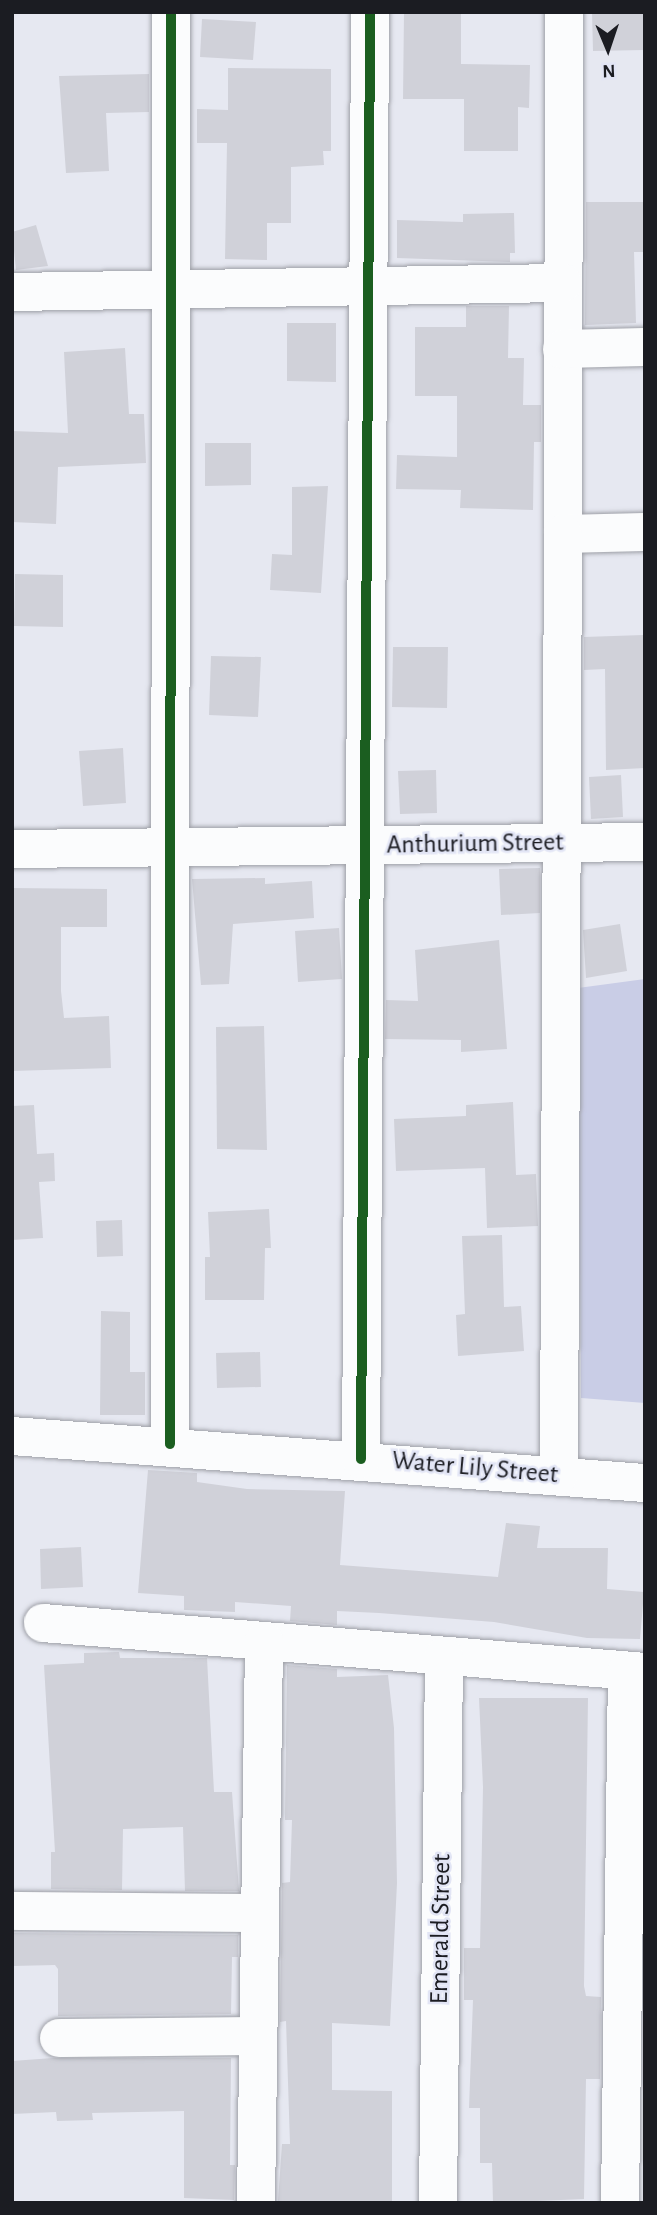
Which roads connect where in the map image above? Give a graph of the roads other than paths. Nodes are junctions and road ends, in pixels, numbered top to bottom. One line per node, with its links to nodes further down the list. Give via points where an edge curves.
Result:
1 (172, 12): 6 (street)
2 (370, 12): 5 (street)
3 (564, 12): 4 (street)
4 (563, 283): 5 (street); 9 (street)
5 (372, 286): 6 (street); 14 (street)
6 (173, 289): 7 (street); 15 (street)
7 (12, 292)
8 (645, 347): 9 (street)
9 (562, 349): 11 (street)
10 (645, 532): 11 (street)
11 (563, 534): 13 (street)
12 (645, 842): 13 (street, Anthurium Street)
13 (562, 843): 14 (street, Anthurium Street); 20 (street)
14 (367, 845): 15 (street, Anthurium Street); 19 (street)
15 (169, 847): 16 (street, Anthurium Street); 18 (street)
16 (12, 849)
17 (12, 1436): 18 (street, Water Lily Street)
18 (170, 1444): 19 (street, Water Lily Street)
19 (360, 1459): 20 (street, Water Lily Street)
20 (559, 1475): 21 (street, Water Lily Street)
21 (645, 1483)
22 (43, 1623): 23 (street)
23 (264, 1641): 24 (street); 27 (street)
24 (444, 1656): 25 (street); 31 (street, Emerald Street)
25 (636, 1671): 32 (street)
26 (12, 1911): 27 (street)
27 (260, 1913): 28 (street)
28 (258, 2036): 29 (street); 30 (street)
29 (59, 2038)
30 (256, 2203)
31 (438, 2203)
32 (620, 2203)

